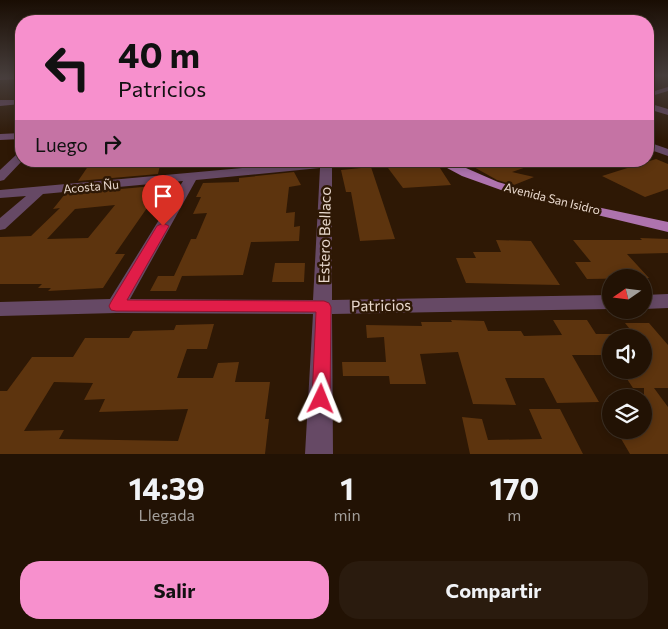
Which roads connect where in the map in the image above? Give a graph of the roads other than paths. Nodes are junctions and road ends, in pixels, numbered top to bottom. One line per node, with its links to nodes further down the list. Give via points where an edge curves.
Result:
1 (15, 102): 2 (street)
2 (0, 103)
3 (654, 108): 4 (street)
4 (668, 112)
5 (15, 137): 6 (street)
6 (0, 138)
7 (654, 147): 8 (street)
8 (668, 153)
9 (15, 162): 15 (street)
10 (224, 167): 14 (street)
11 (306, 167): 14 (street, Acosta Ñu)
12 (326, 167): 25 (street, Estero Bellaco)
13 (451, 167): 20 (main road, Avenida San Isidro, via 467,176 539,197)
14 (224, 175): 16 (street, Acosta Ñu)
15 (0, 177)
16 (191, 178): 17 (street, Acosta Ñu); 24 (street)
17 (39, 191): 18 (street, Acosta Ñu); 19 (street)
18 (0, 194)
19 (0, 226)
20 (668, 227)
21 (668, 301): 23 (street)
22 (602, 302): 25 (street, Patricios)
23 (652, 302)
24 (116, 306): 25 (street, Patricios); 26 (street, Patricios)
25 (324, 307): 27 (street, Estero Bellaco)
26 (0, 309)
27 (319, 454)

